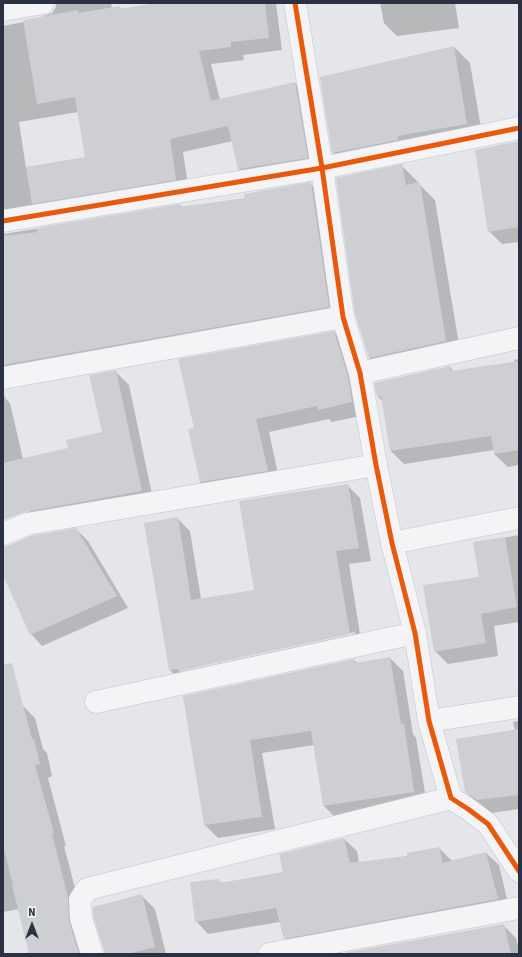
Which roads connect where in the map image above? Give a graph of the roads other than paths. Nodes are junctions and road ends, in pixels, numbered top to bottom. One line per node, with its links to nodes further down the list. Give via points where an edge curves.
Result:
1 (43, 3): 3 (street)
2 (295, 3): 5 (street)
3 (3, 10)
4 (519, 128): 5 (street)
5 (322, 168): 6 (street); 7 (street)
6 (3, 221)
7 (343, 317): 9 (street); 10 (street)
8 (519, 338): 9 (street)
9 (360, 373): 11 (street)
10 (3, 378)
11 (376, 465): 13 (street, via 27,524); 14 (street)
12 (519, 518): 14 (street)
13 (3, 534)
14 (392, 543): 15 (street)
15 (415, 633): 16 (street); 18 (street)
16 (96, 702)
17 (519, 706): 18 (street)
18 (429, 722): 19 (street)
19 (451, 798): 20 (street, via 488,824); 22 (street, via 87,888 80,900 81,918)
20 (519, 871)
21 (519, 908): 23 (street)
22 (92, 954)
23 (269, 954)

